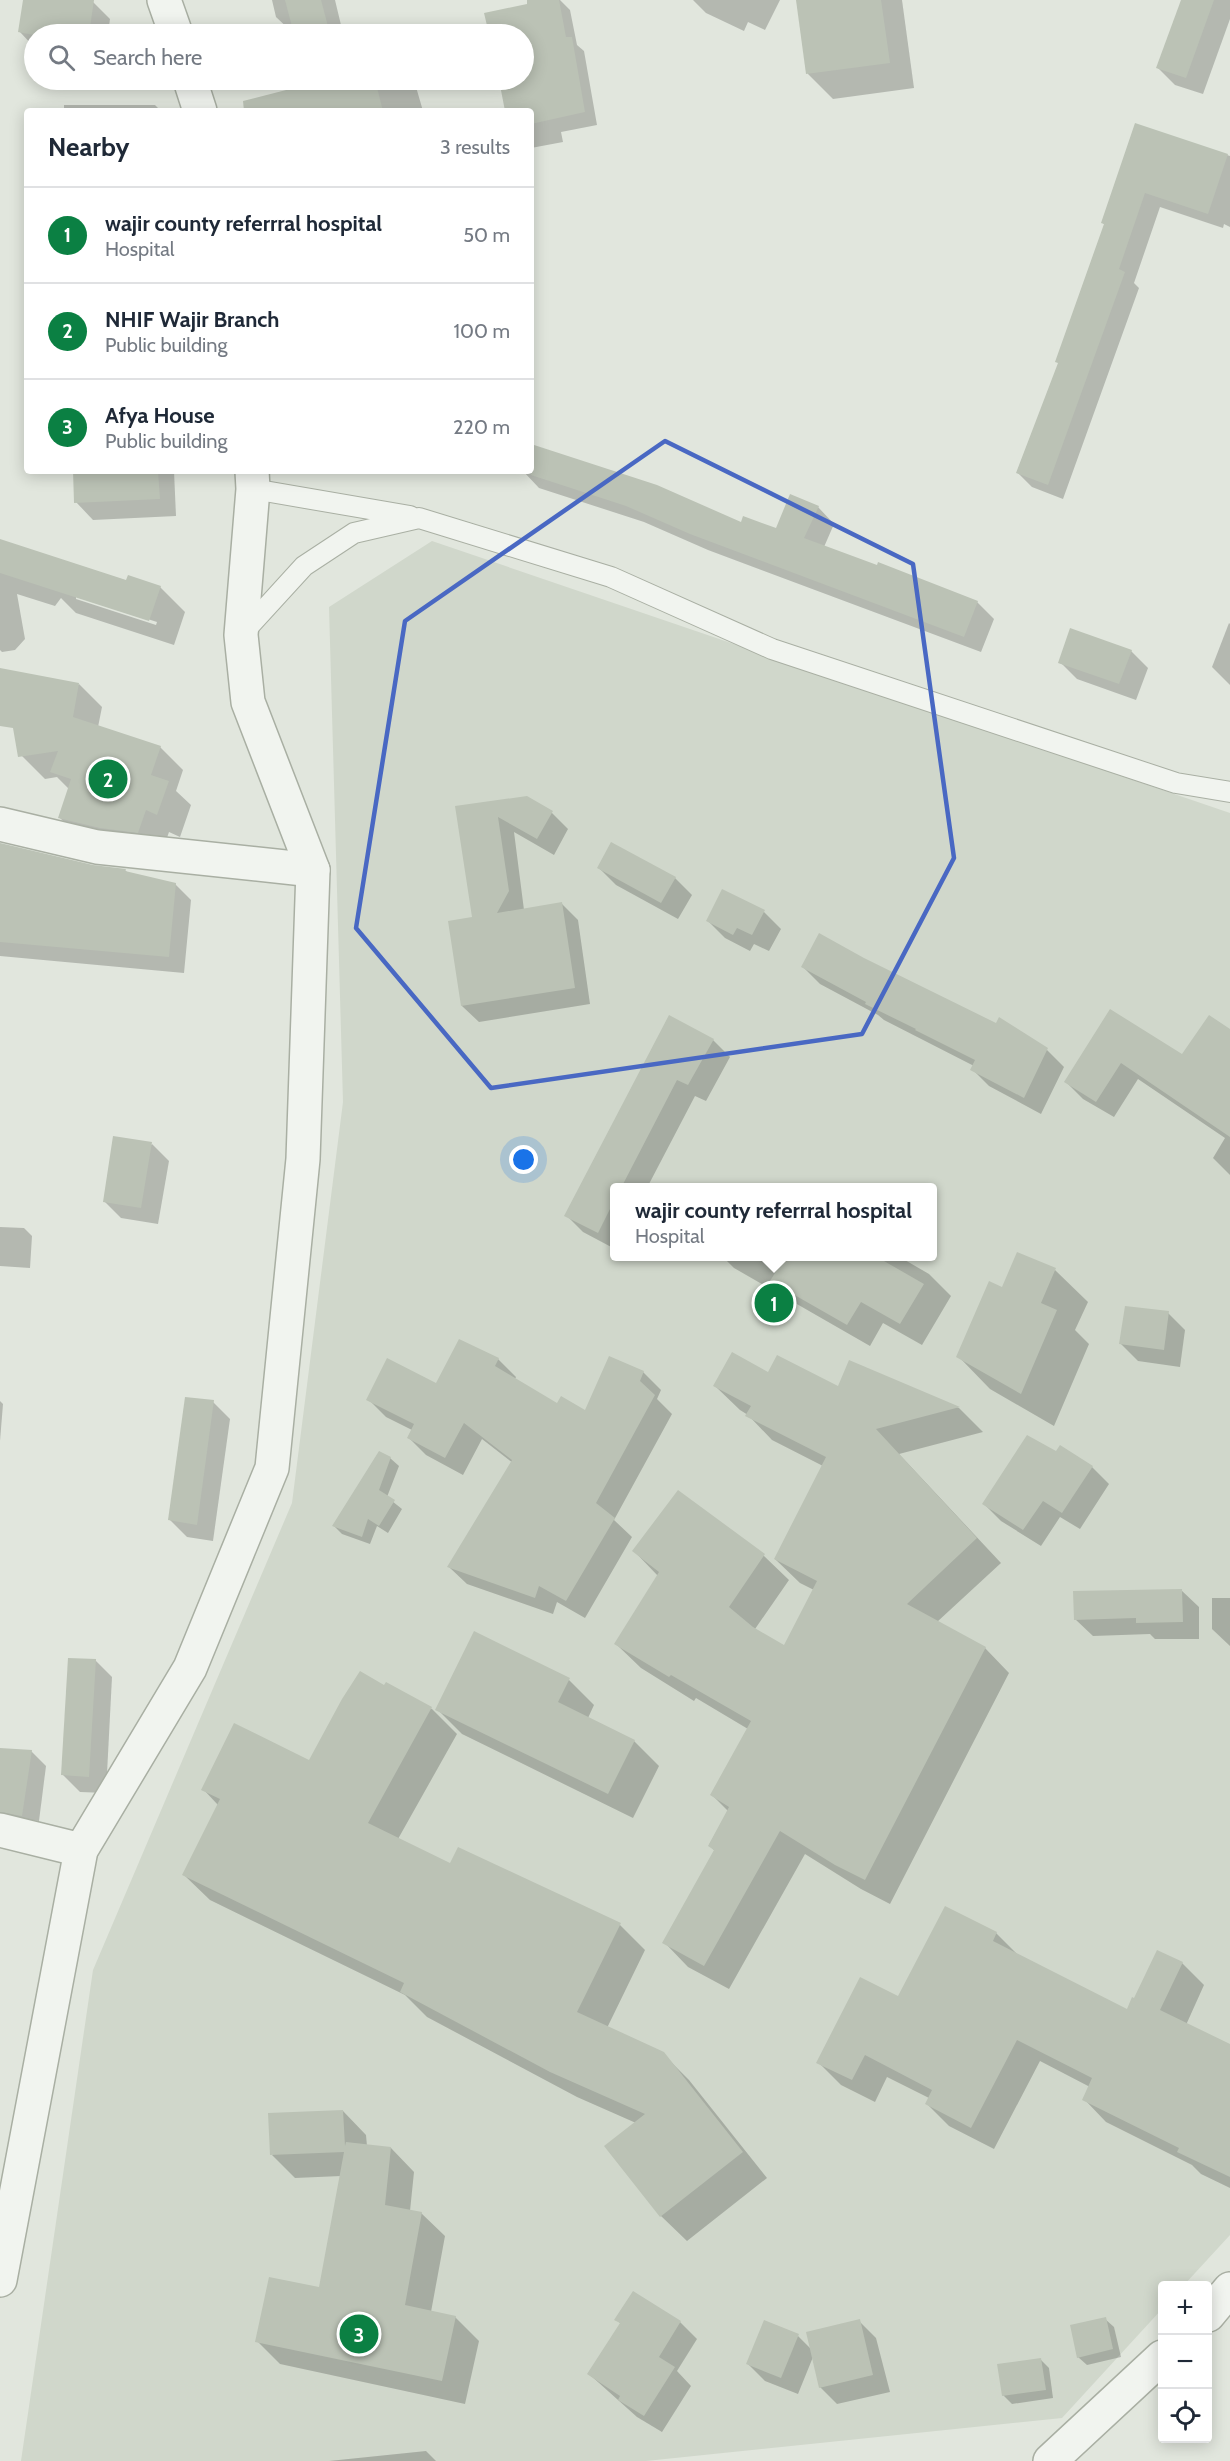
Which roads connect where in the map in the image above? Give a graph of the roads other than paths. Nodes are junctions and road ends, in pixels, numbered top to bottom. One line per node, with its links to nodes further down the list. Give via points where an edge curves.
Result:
1 (164, 0): 2 (street)
2 (172, 24)
3 (193, 90): 4 (street)
4 (199, 108)
5 (253, 480): 6 (lane); 7 (street)
6 (419, 518): 7 (lane, via 354,533 304,566); 8 (lane, via 611,577 772,649 1176,783)
7 (241, 635): 10 (street, via 248,702)
8 (1230, 792)
9 (0, 824): 10 (street, via 96,847)
10 (313, 870): 12 (street, via 303,1159 272,1468 190,1668)
11 (0, 1830): 12 (street)
12 (81, 1850): 14 (street)
13 (0, 2157): 14 (street)
14 (14, 2196): 15 (street)
15 (0, 2280)
16 (1230, 2289): 17 (street)
17 (1212, 2310)
18 (1158, 2361): 19 (street)
19 (1050, 2461)

